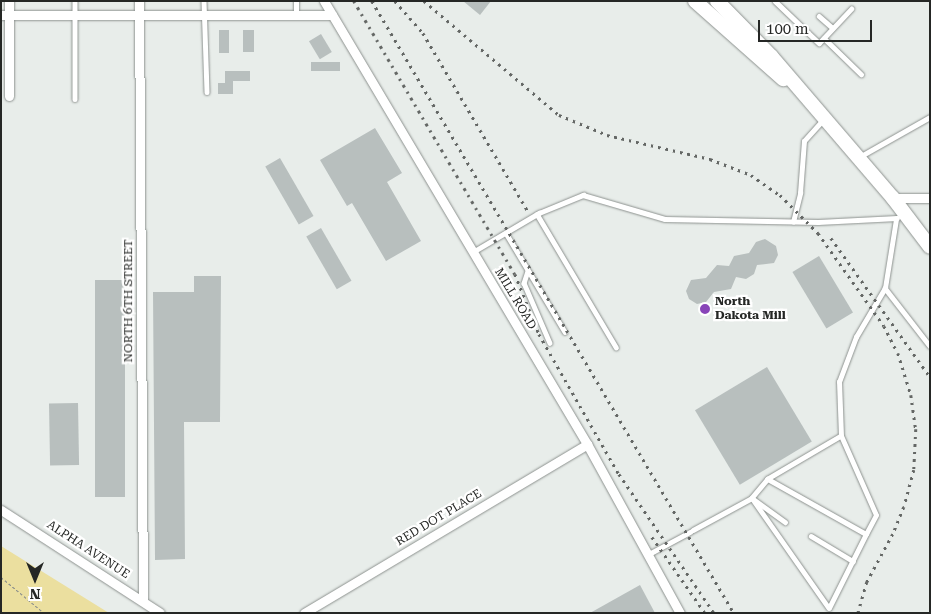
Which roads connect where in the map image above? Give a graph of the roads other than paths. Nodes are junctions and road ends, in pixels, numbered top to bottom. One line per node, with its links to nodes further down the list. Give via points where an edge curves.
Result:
1 (9, 1): 11 (street)
2 (75, 1): 12 (lane)
3 (139, 1): 13 (street, NORTH 6TH STREET)
4 (204, 1): 14 (lane)
5 (296, 1): 15 (lane)
6 (324, 1): 16 (street, MILL ROAD)
7 (696, 1): 21 (main road, via 763,64)
8 (717, 1): 21 (main road, via 772,56)
9 (775, 1): 19 (lane, via 819,43)
10 (851, 9): 18 (lane)
11 (5, 15): 12 (street); 23 (street)
12 (75, 15): 13 (street); 24 (lane)
13 (139, 15): 14 (street); 53 (street, NORTH 6TH STREET)
14 (204, 15): 15 (street); 22 (lane)
15 (296, 15): 16 (street)
16 (332, 15): 35 (street, MILL ROAD)
17 (818, 16): 18 (lane)
18 (833, 28): 19 (lane)
19 (824, 38): 20 (lane)
20 (861, 74)
21 (796, 88): 26 (main road)
22 (207, 92)
23 (9, 96)
24 (75, 99)
25 (930, 117): 27 (lane)
26 (824, 120): 27 (main road); 32 (lane, via 804,141 800,193)
27 (858, 158): 28 (main road)
28 (893, 198): 29 (street); 31 (main road)
29 (930, 198)
30 (537, 214): 32 (lane, via 583,195 665,219); 33 (lane); 41 (lane)
31 (900, 215): 32 (lane); 34 (main road); 37 (lane)
32 (793, 222)
33 (506, 233): 35 (lane); 36 (lane)
34 (930, 247)
35 (473, 252): 43 (street, MILL ROAD)
36 (528, 271): 38 (lane); 39 (lane, via 524,283)
37 (885, 288): 40 (lane); 42 (lane, via 856,337 839,382)
38 (564, 332)
39 (550, 343)
40 (930, 346)
41 (616, 347)
42 (841, 436): 44 (lane); 48 (lane, via 876,515)
43 (587, 444): 50 (street, MILL ROAD); 55 (street, RED DOT PLACE)
44 (768, 480): 45 (lane); 48 (lane)
45 (752, 498): 47 (lane); 50 (lane); 51 (lane, via 829,608)
46 (1, 510): 53 (street, ALPHA AVENUE)
47 (785, 522)
48 (866, 534): 51 (lane)
49 (810, 536): 51 (lane)
50 (647, 555): 52 (street, MILL ROAD)
51 (853, 561)
52 (672, 599): 56 (street); 57 (street, MILL ROAD)
53 (143, 601): 54 (street, ALPHA AVENUE)
54 (160, 613)
55 (304, 613)
56 (672, 613)
57 (680, 613)

